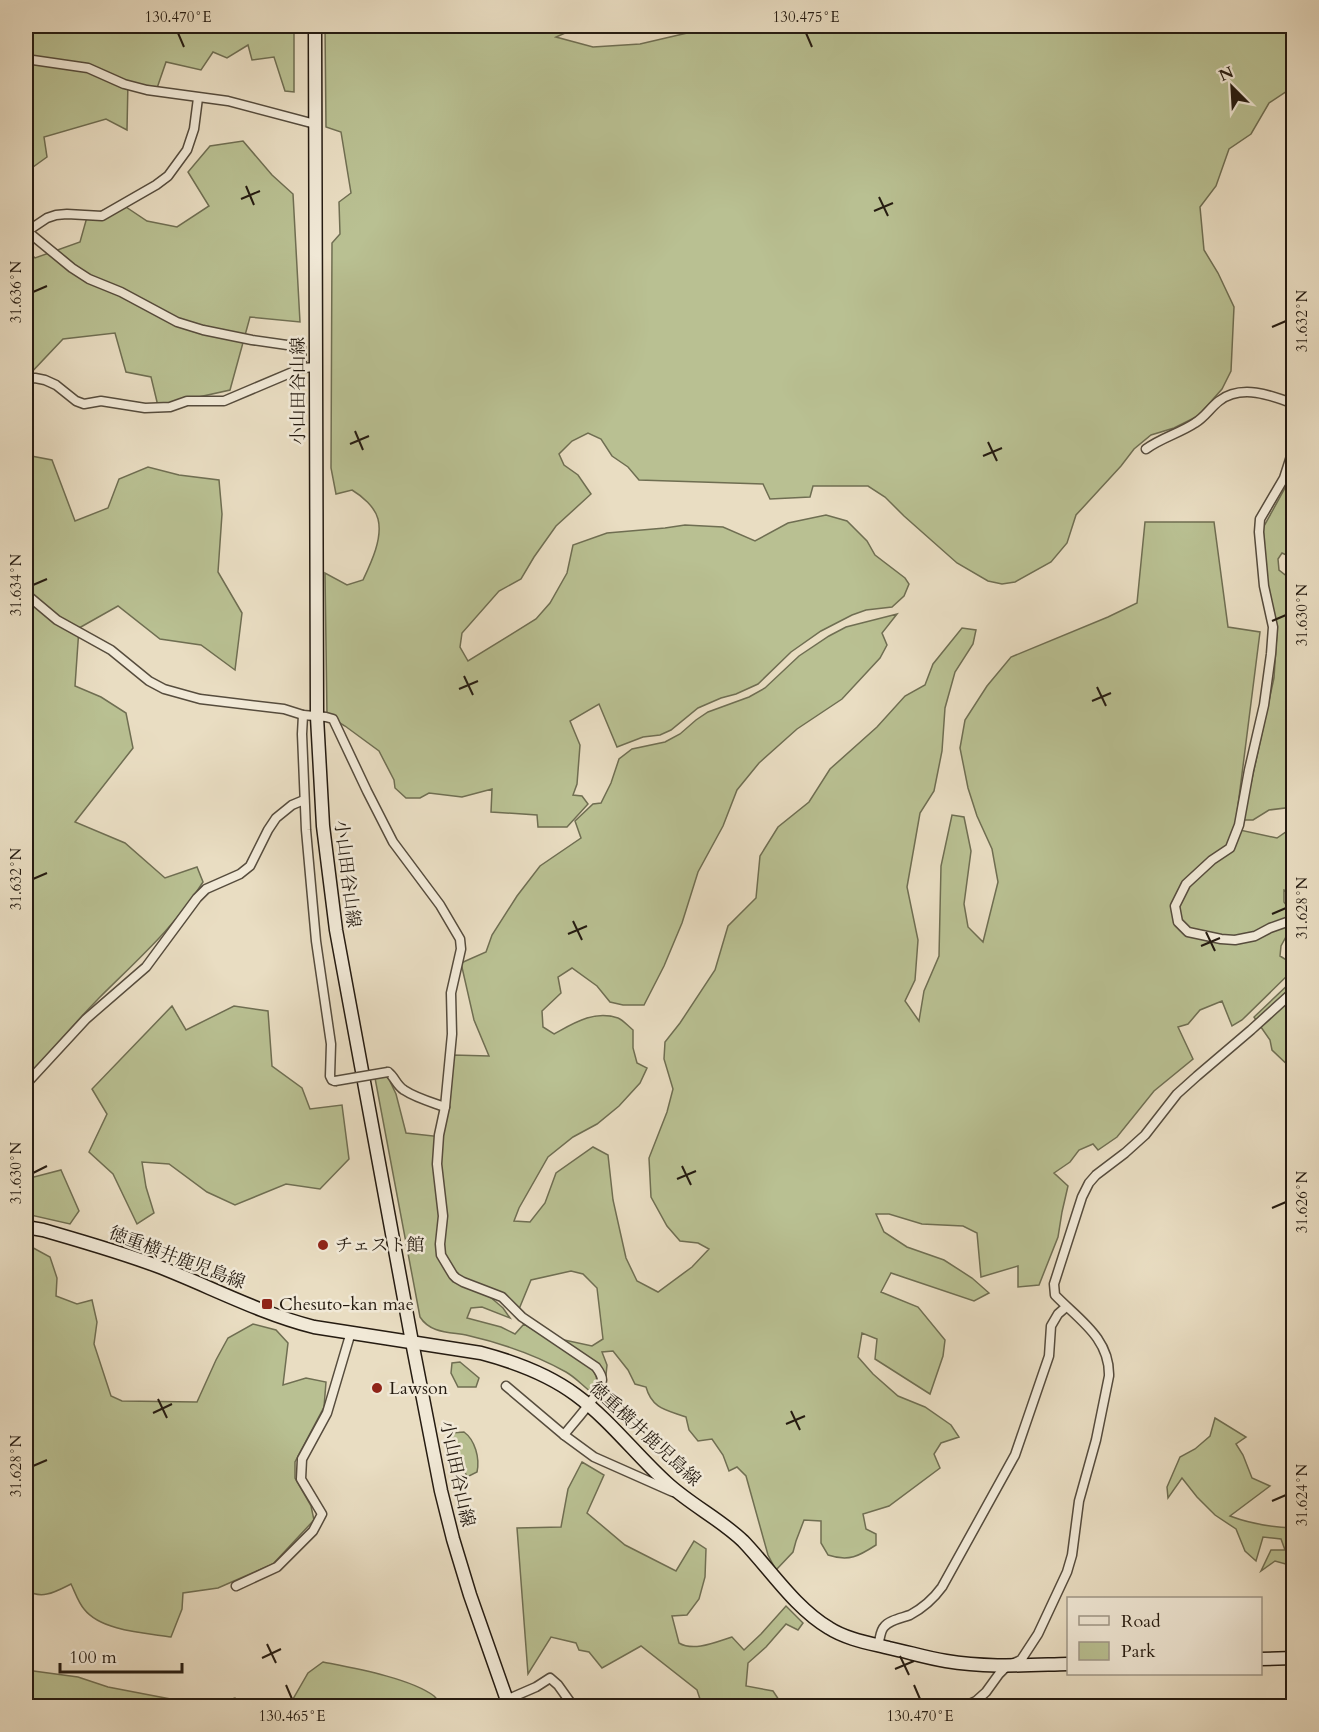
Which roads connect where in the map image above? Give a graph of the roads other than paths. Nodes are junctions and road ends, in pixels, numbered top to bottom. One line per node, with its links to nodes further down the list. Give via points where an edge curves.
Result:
1 (315, 26): 4 (main road, 小山田谷山線)
2 (26, 59): 3 (street, via 88,68 124,84)
3 (198, 98): 4 (street, via 228,101); 5 (street, via 190,144 168,176 102,216 56,215)
4 (315, 124): 6 (main road, 小山田谷山線)
5 (26, 232): 7 (street, via 89,279 177,322 301,347)
6 (316, 367): 7 (street); 14 (main road, 小山田谷山線)
7 (302, 368): 8 (street, via 224,401 187,401 170,407 145,408 101,401 84,404 45,380)
8 (26, 379)
9 (1293, 406): 11 (street, via 1257,392 1239,393 1222,399 1196,422)
10 (1293, 447): 16 (street, via 1284,478 1260,519 1264,586 1273,636 1264,705 1239,825 1230,848 1186,884 1175,906 1178,922 1188,932 1221,939 1255,936)
11 (1146, 449)
12 (26, 594): 13 (street, via 57,620 111,650 164,689 200,699)
13 (303, 715): 14 (street); 15 (street)
14 (317, 717): 19 (street, via 333,719 393,842 460,939 451,993 452,1034); 23 (main road, 小山田谷山線, via 322,826 336,930)
15 (304, 800): 18 (street, via 276,818 250,866 206,889 197,898 146,967 86,1019); 19 (street, bridge, via 316,941 331,1044 330,1076 336,1081 388,1072 404,1090)
16 (1293, 923)
17 (1293, 991): 21 (street, via 1177,1094 1145,1135 1089,1183 1054,1284 1055,1295)
18 (26, 1084)
19 (445, 1107): 25 (street, via 437,1164 444,1260 456,1278 502,1297 522,1317 596,1367 602,1381)
20 (26, 1227): 22 (main road, 徳重横井鹿児島線, via 156,1265 296,1322)
21 (1066, 1307): 29 (street, via 1051,1326 1049,1356 1015,1455 942,1587 920,1608 882,1628); 33 (street, via 1093,1331 1106,1357 1109,1376 1079,1501 1067,1572 1022,1660)
22 (351, 1332): 23 (main road, 徳重横井鹿児島線); 28 (street, via 327,1413 302,1459 301,1479 322,1514 313,1531 277,1567)
23 (412, 1342): 25 (main road, 徳重横井鹿児島線, via 508,1360 547,1377); 34 (main road, 小山田谷山線, via 453,1539)
24 (506, 1386): 26 (street)
25 (588, 1405): 26 (street); 27 (main road, 徳重横井鹿児島線)
26 (564, 1435): 27 (street, via 594,1457)
27 (682, 1496): 29 (main road, 徳重横井鹿児島線, via 726,1526 821,1623)
28 (236, 1586)
29 (878, 1645): 33 (main road, 徳重横井鹿児島線, via 947,1661)
30 (1293, 1658): 31 (main road)
31 (1262, 1659)
32 (1067, 1664): 33 (main road, 徳重横井鹿児島線)
33 (1007, 1666): 36 (street, via 981,1697)
34 (507, 1703): 35 (street, via 550,1678)
35 (573, 1707)
36 (965, 1707)

